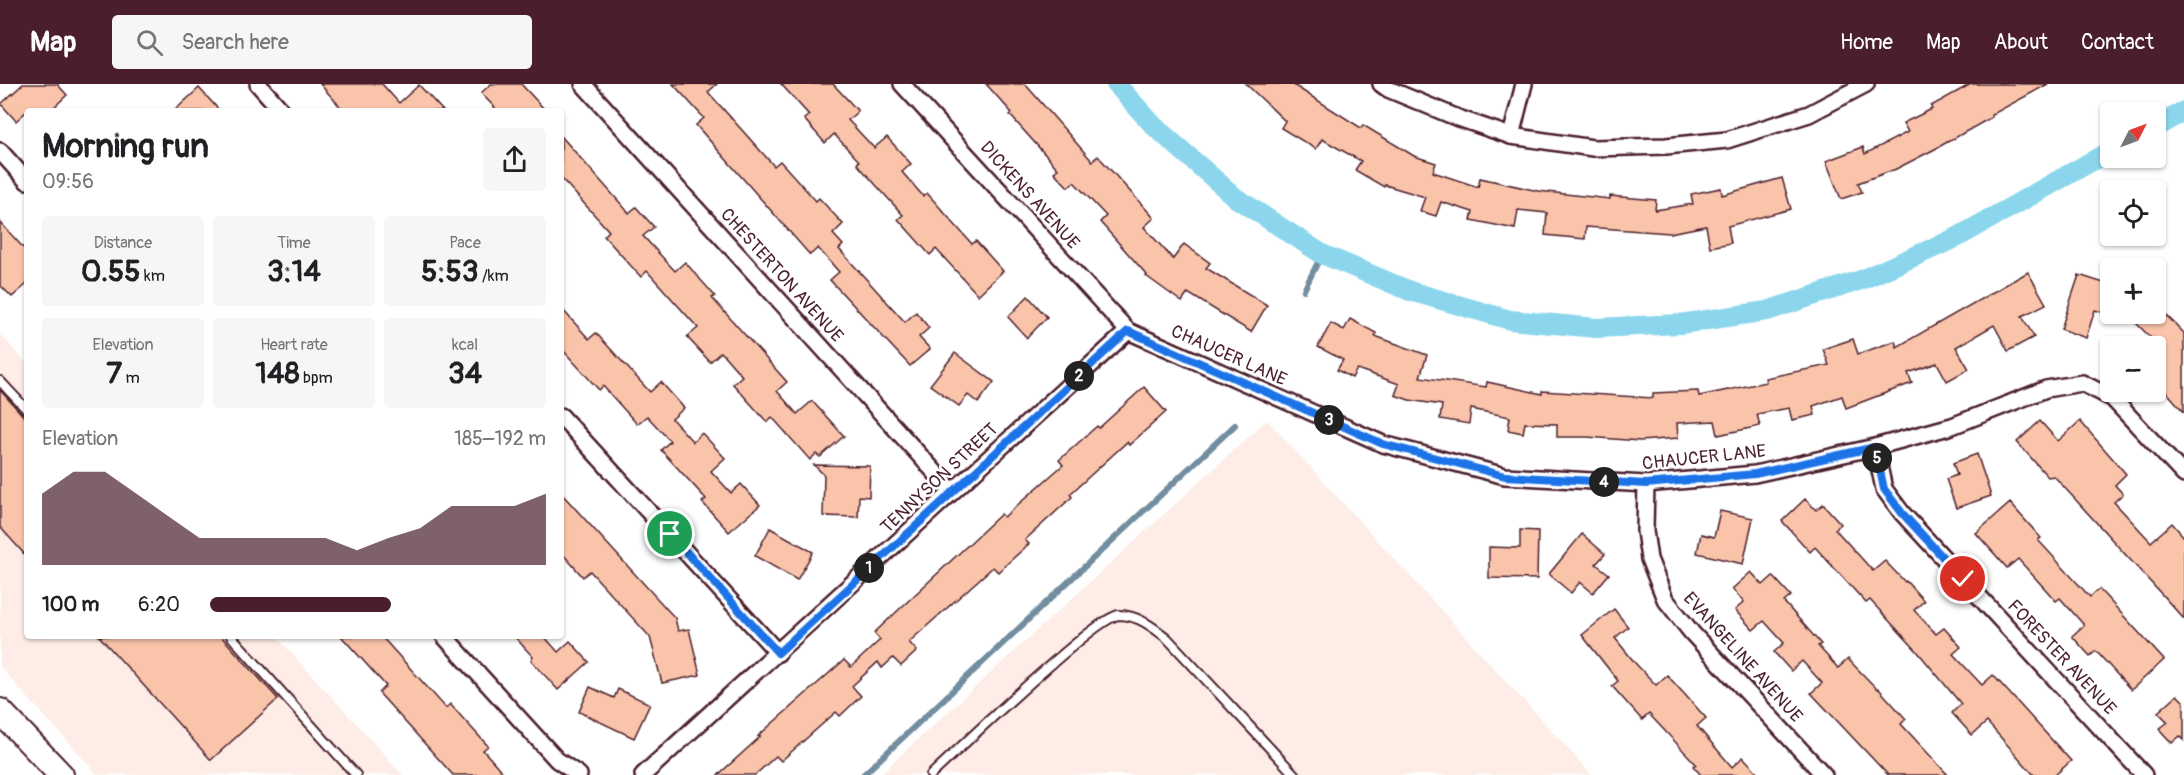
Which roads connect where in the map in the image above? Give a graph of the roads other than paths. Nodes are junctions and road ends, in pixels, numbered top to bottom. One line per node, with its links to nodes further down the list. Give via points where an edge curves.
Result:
1 (258, 84): 7 (street)
2 (583, 84): 18 (street, CHESTERTON AVENUE)
3 (902, 84): 11 (street, DICKENS AVENUE)
4 (1381, 84): 8 (street)
5 (1524, 84): 8 (street)
6 (1866, 84): 8 (street, via 1809,114 1727,140 1593,148)
7 (279, 108)
8 (1511, 136)
9 (0, 151): 10 (street)
10 (24, 178)
11 (1128, 331): 17 (street, CHAUCER LANE, via 1383,444 1505,476); 18 (street, TENNYSON STREET)
12 (0, 381): 13 (lane)
13 (24, 407)
14 (564, 419): 21 (street)
15 (1875, 447): 16 (street, CHAUCER LANE, via 1952,426 2046,389 2082,383 2112,398); 17 (street, CHAUCER LANE, via 1755,474); 30 (street, FORESTER AVENUE, via 1884,489 1902,513)
16 (2184, 475)
17 (1646, 484): 29 (street, EVANGELINE AVENUE, via 1649,559 1665,599)
18 (952, 491): 21 (street, TENNYSON STREET)
19 (234, 639): 24 (lane)
20 (447, 639): 25 (street, via 556,760)
21 (778, 653): 26 (street, TENNYSON STREET)
22 (0, 711): 23 (main road)
23 (61, 775)
24 (356, 775)
25 (579, 775)
26 (643, 775)
27 (931, 775): 28 (lane, via 1081,638 1117,615 1147,623 1167,638)
28 (1295, 775)
29 (1824, 775)
30 (2144, 775)

